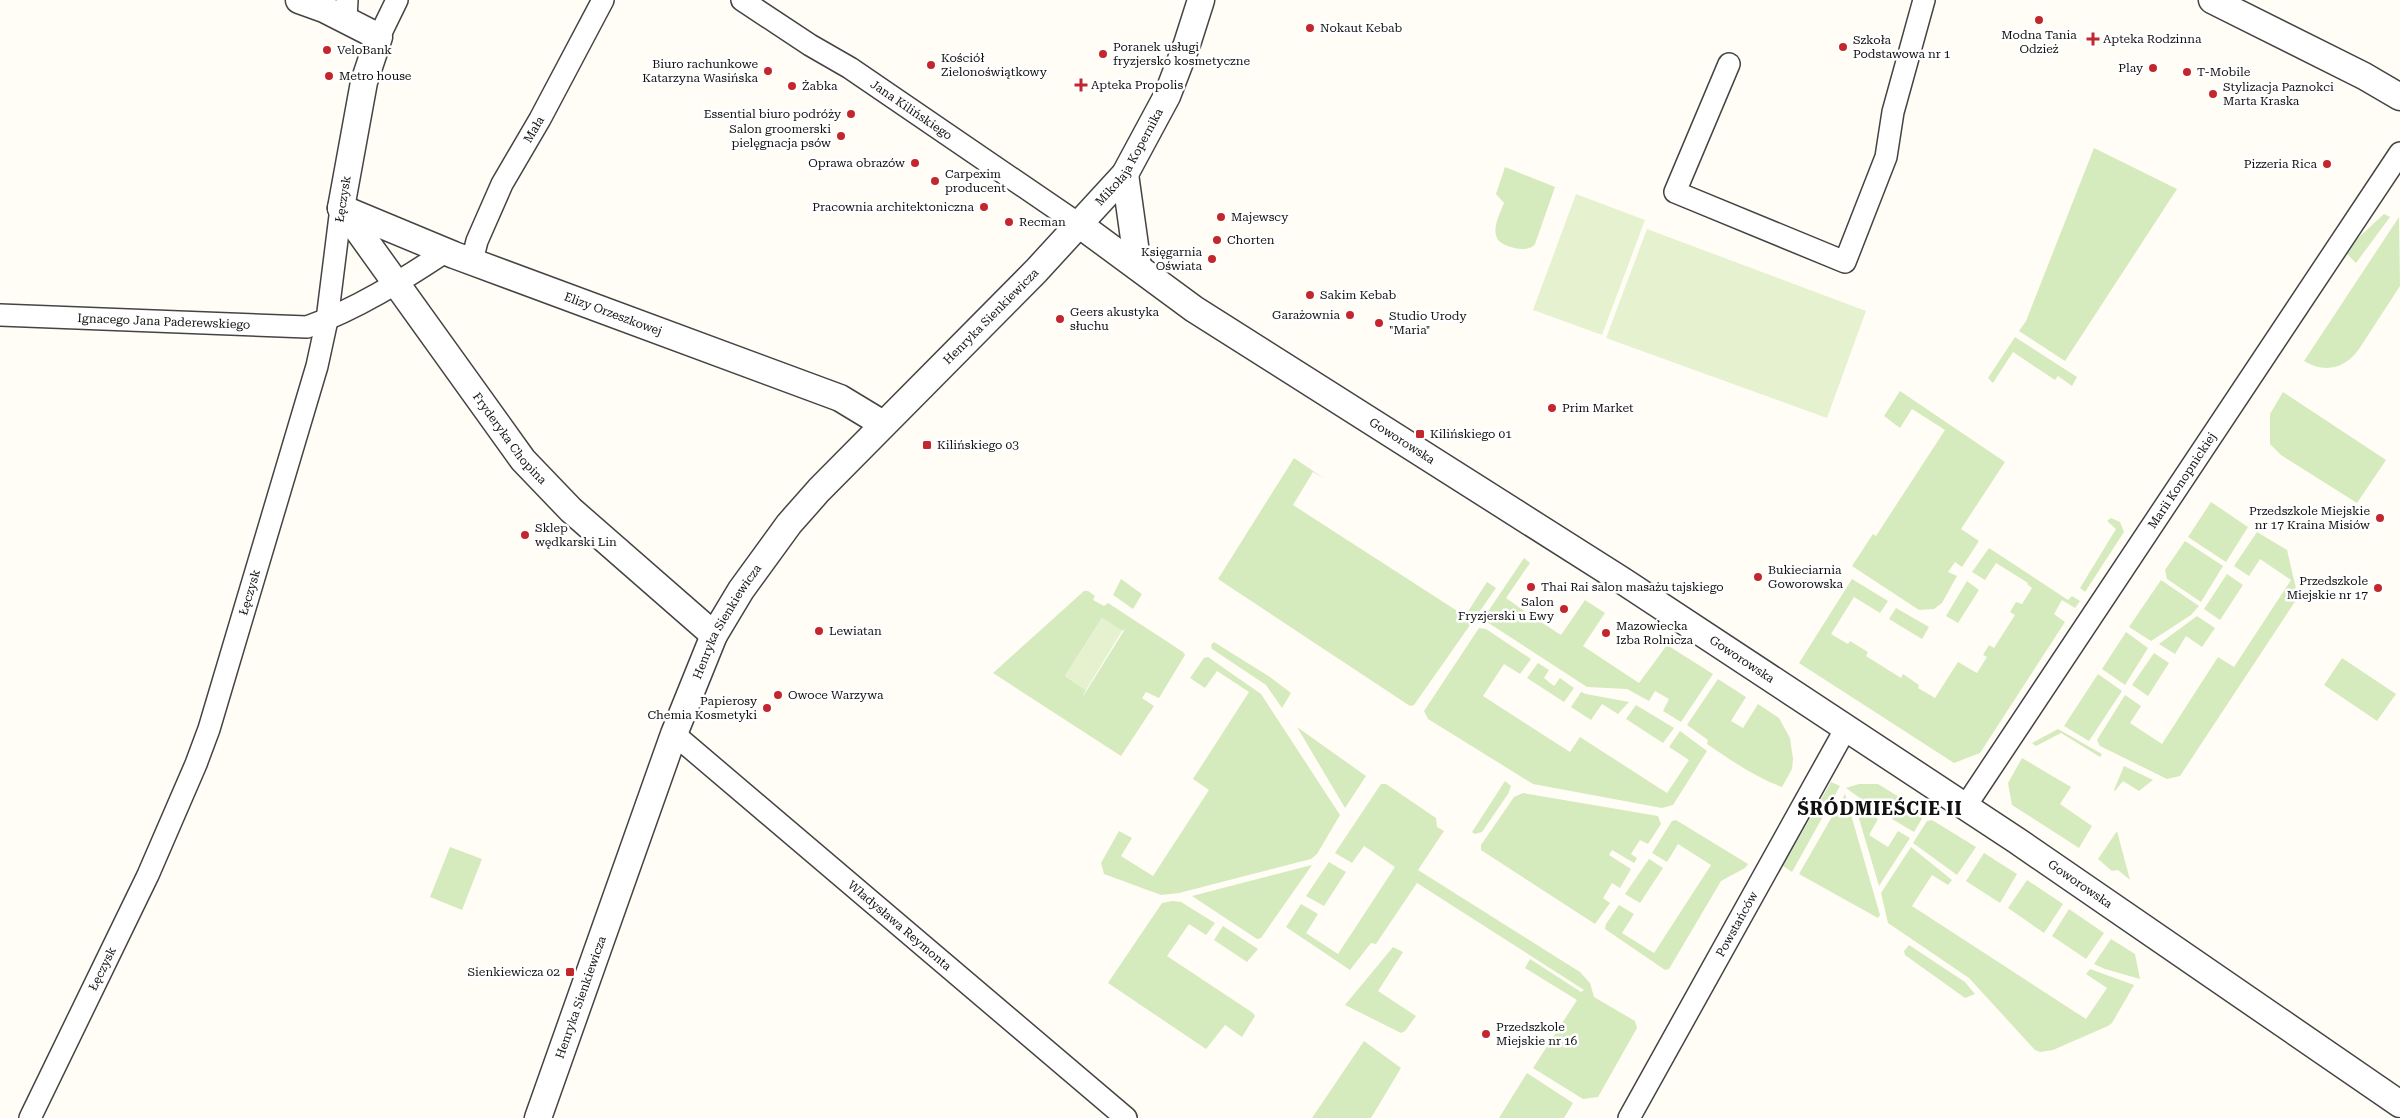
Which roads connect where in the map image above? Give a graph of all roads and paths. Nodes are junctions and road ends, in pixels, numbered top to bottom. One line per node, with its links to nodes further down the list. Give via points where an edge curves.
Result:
1 (299, 0): 8 (street)
2 (397, 0): 9 (street)
3 (603, 0): 19 (street, Mała, via 502,184)
4 (742, 0): 17 (street, Jana Kilińskiego, via 850,68)
5 (1200, 0): 15 (street, Mikołaja Kopernika, via 1167,96)
6 (1924, 0): 10 (street, via 1893,112 1886,157 1845,262 1675,192)
7 (2212, 0): 11 (street)
8 (347, 10): 9 (street)
9 (379, 37): 16 (street, Łęczysk, via 364,82)
10 (1729, 64)
11 (2400, 97)
12 (2400, 105): 13 (street)
13 (2400, 113)
14 (2400, 153): 28 (street, Marii Konopnickiej)
15 (1124, 174): 17 (street, Mikołaja Kopernika); 20 (street)
16 (341, 208): 18 (street, Elizy Orzeszkowej); 21 (street, Fryderyka Chopina); 23 (street, Łęczysk)
17 (1080, 225): 20 (street, Goworowska); 24 (street, Henryka Sienkiewicza)
18 (445, 252): 19 (street, Elizy Orzeszkowej); 21 (street)
19 (472, 261): 24 (street, Elizy Orzeszkowej, via 840,398)
20 (1138, 267): 26 (street, Goworowska, via 1202,314 1547,530)
21 (396, 284): 23 (street); 25 (street, Fryderyka Chopina, via 533,472 571,510)
22 (0, 315): 23 (street, Ignacego Jana Paderewskiego, via 307,327)
23 (327, 320): 30 (street, Łęczysk, via 318,366 196,764 148,875)
24 (883, 424): 25 (street, Henryka Sienkiewicza, via 789,524 740,590)
25 (714, 635): 27 (street, Henryka Sienkiewicza)
26 (1846, 728): 28 (street, Goworowska); 33 (street, Powstańców)
27 (674, 734): 31 (street, Henryka Sienkiewicza); 32 (street, Władysława Reymonta)
28 (1965, 807): 29 (street, Goworowska)
29 (2400, 1104)
30 (30, 1118)
31 (538, 1118)
32 (1126, 1118)
33 (1629, 1118)

